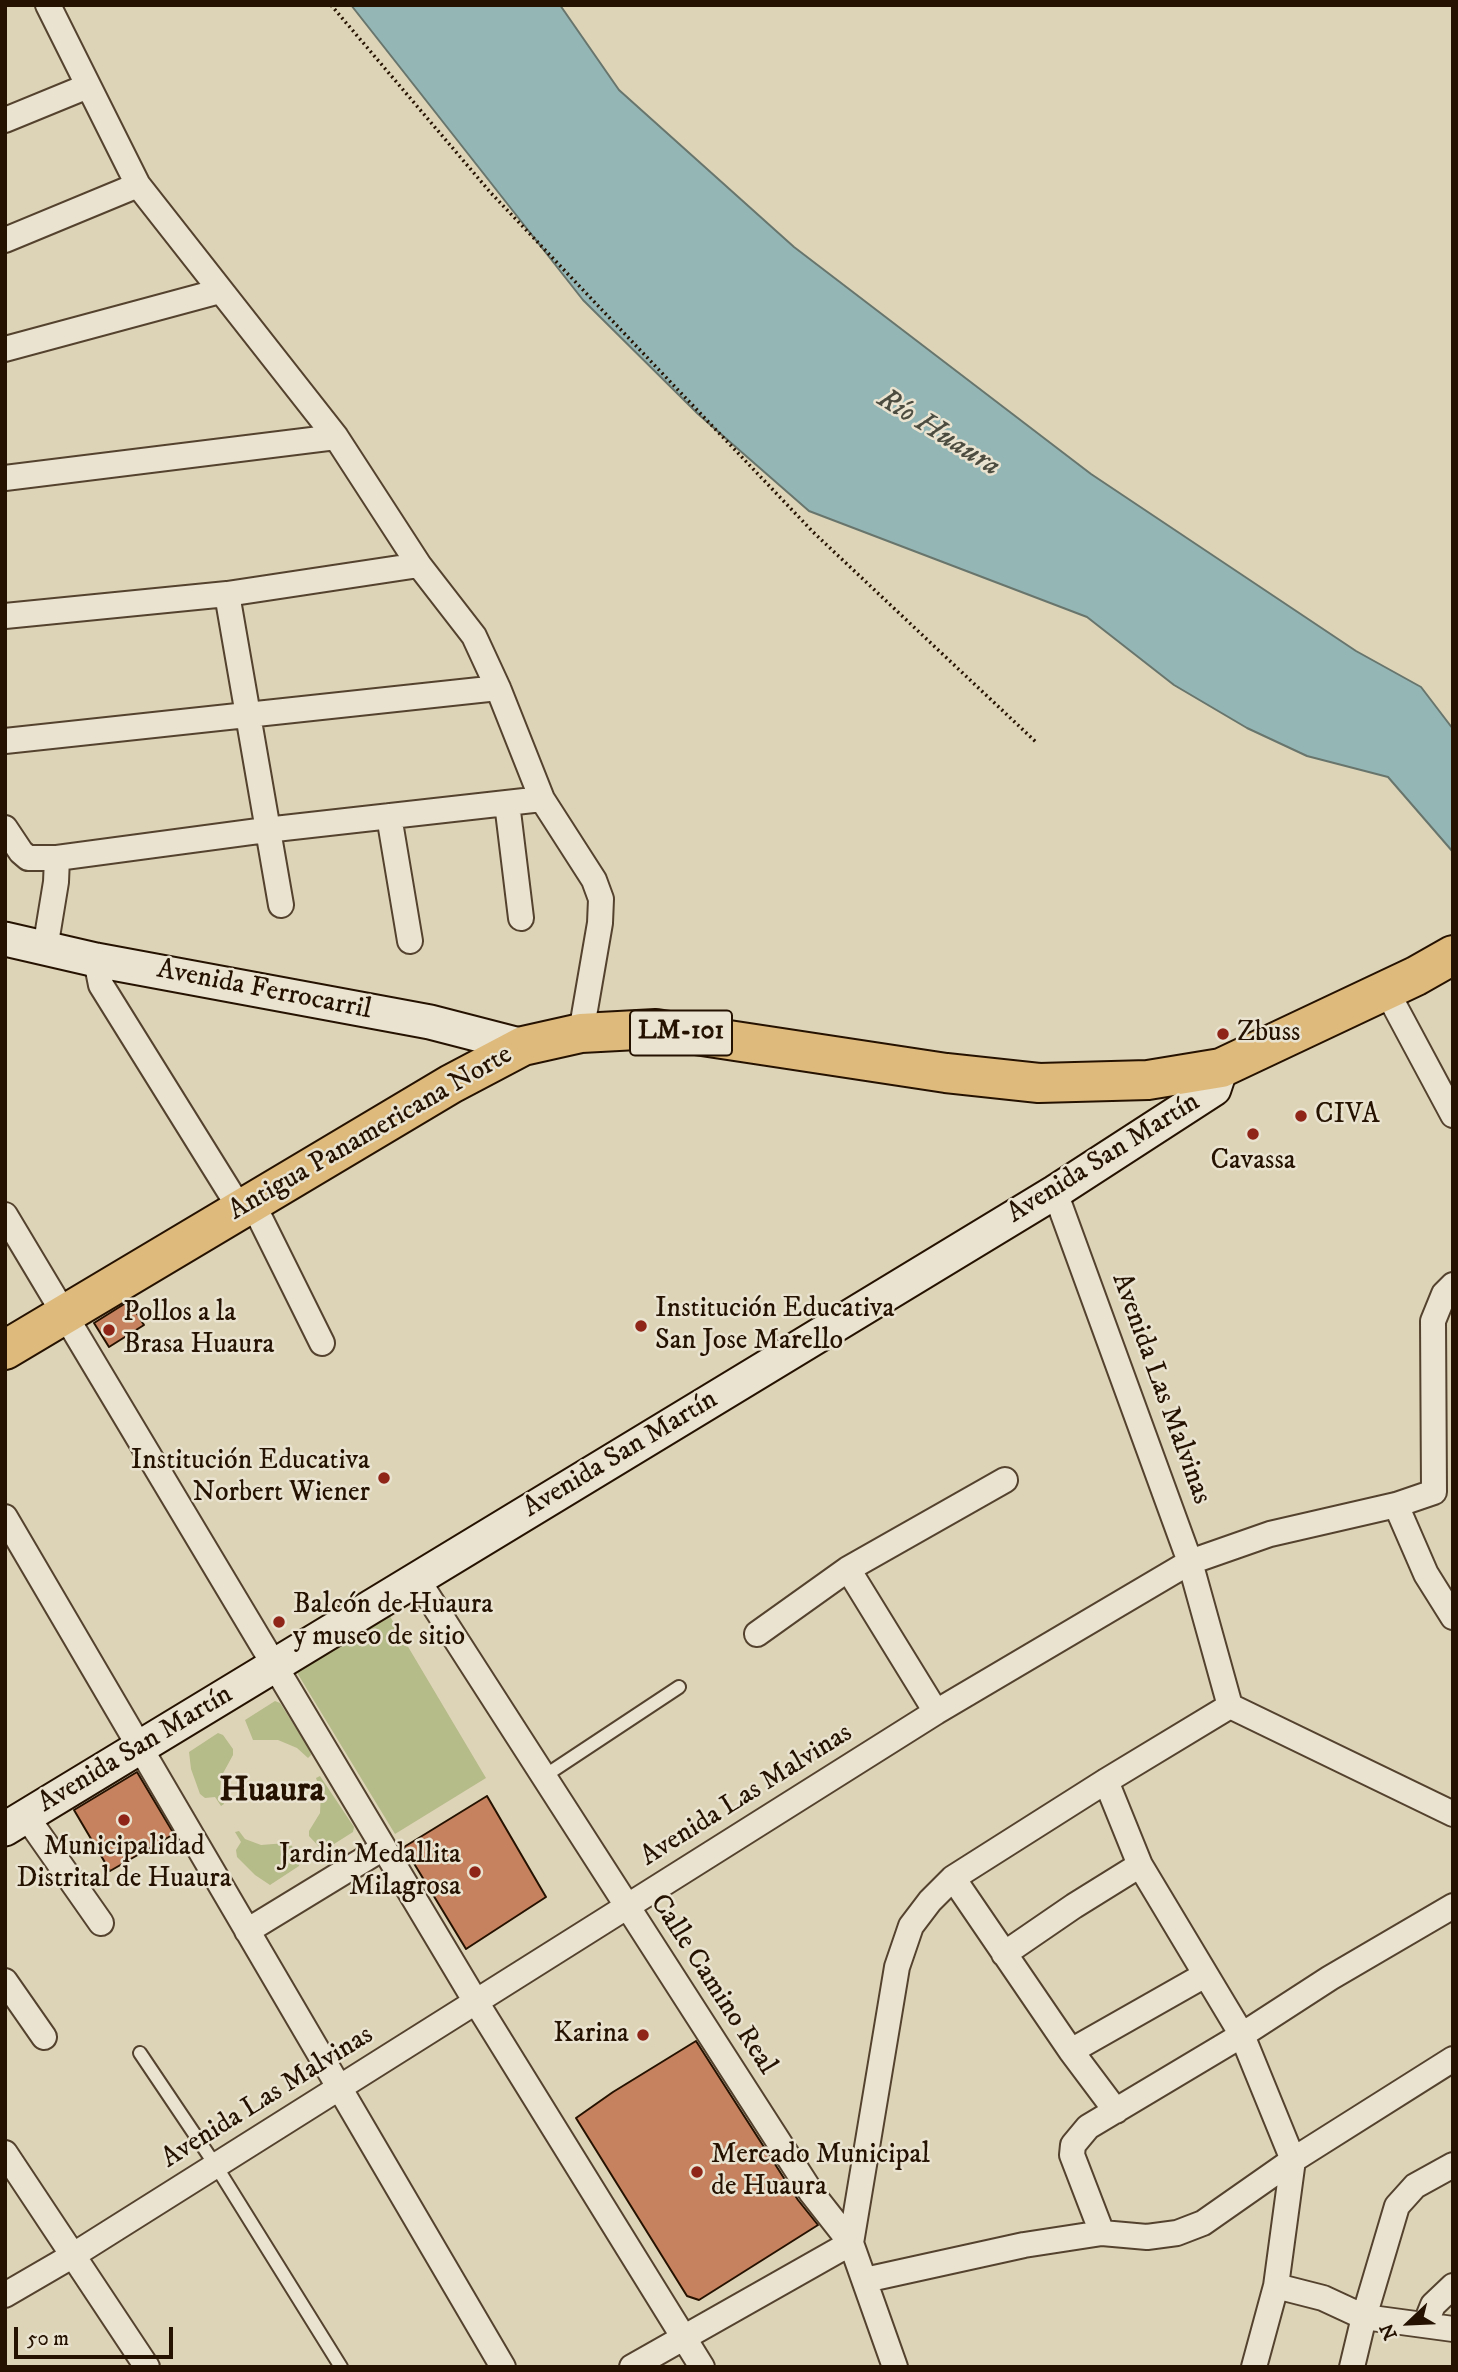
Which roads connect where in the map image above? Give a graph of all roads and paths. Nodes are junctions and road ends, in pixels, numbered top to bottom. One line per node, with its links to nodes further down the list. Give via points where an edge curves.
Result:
1 (48, 5): 3 (street)
2 (331, 5): 17 (path, via 490,192 813,532)
3 (88, 86): 4 (street); 5 (street)
4 (5, 120)
5 (138, 185): 6 (street); 7 (street)
6 (5, 240)
7 (220, 291): 8 (street); 9 (street)
8 (5, 349)
9 (336, 436): 10 (street); 11 (street)
10 (5, 478)
11 (419, 565): 12 (street); 14 (street, via 474,636)
12 (228, 594): 13 (street); 15 (street)
13 (5, 615)
14 (498, 688): 15 (street); 18 (street)
15 (249, 714): 16 (street); 22 (street)
16 (5, 741)
17 (1037, 743)
18 (542, 799): 19 (street); 32 (street, via 601,898)
19 (507, 803): 20 (street); 25 (street)
20 (389, 816): 22 (street); 27 (street)
21 (5, 828): 23 (street, via 28,858)
22 (266, 830): 23 (street); 24 (street)
23 (57, 858): 28 (street)
24 (281, 905)
25 (521, 918)
26 (5, 939): 28 (main road, Avenida Ferrocarril)
27 (410, 941)
28 (44, 948): 30 (main road, Avenida Ferrocarril)
29 (1453, 955): 31 (main road, Antigua Panamericana Norte / LM-101)
30 (96, 960): 33 (main road, Avenida Ferrocarril, via 430,1022); 37 (street, via 101,985)
31 (1401, 983): 34 (main road, Antigua Panamericana Norte / LM-101); 35 (street)
32 (581, 1032): 33 (main road, Antigua Panamericana Norte / LM-101); 34 (main road, Antigua Panamericana Norte / LM-101, via 656,1029 1039,1083 1148,1080)
33 (523, 1046): 37 (main road, Antigua Panamericana Norte / LM-101)
34 (1221, 1068): 36 (main road, Avenida San Martín, via 1214,1089)
35 (1453, 1115)
36 (1055, 1192): 46 (street, Avenida Las Malvinas); 48 (main road, Avenida San Martín)
37 (247, 1207): 40 (main road, Antigua Panamericana Norte / LM-101); 41 (street)
38 (5, 1215): 40 (street)
39 (1450, 1285): 44 (street, via 1433,1321 1434,1492)
40 (65, 1315): 42 (main road, Antigua Panamericana Norte / LM-101); 51 (street)
41 (322, 1343)
42 (5, 1350)
43 (1005, 1480): 47 (street)
44 (1396, 1505): 46 (street, via 1270,1534); 49 (street, via 1426,1574)
45 (5, 1517): 55 (street)
46 (1190, 1562): 53 (street); 54 (street, Avenida Las Malvinas)
47 (848, 1569): 50 (street); 54 (street)
48 (416, 1579): 51 (main road, Avenida San Martín); 56 (street, Calle Camino Real)
49 (1453, 1617)
50 (757, 1634)
51 (274, 1666): 55 (main road, Avenida San Martín); 60 (street)
52 (679, 1687): 56 (lane)
53 (1230, 1706): 57 (street); 58 (street)
54 (936, 1712): 64 (street, Avenida Las Malvinas)
55 (140, 1747): 59 (main road, Avenida San Martín); 66 (street)
56 (542, 1777): 64 (street, Calle Camino Real)
57 (1105, 1781): 61 (street); 62 (street)
58 (1453, 1814)
59 (16, 1823): 65 (street)
60 (383, 1848): 66 (street); 70 (street)
61 (1140, 1865): 67 (street); 68 (street)
62 (953, 1878): 67 (street); 83 (street, via 911,1926 897,1967)
63 (1453, 1906): 71 (street)
64 (626, 1908): 70 (street, Avenida Las Malvinas); 83 (street, Calle Camino Real, via 803,2181)
65 (101, 1923)
66 (247, 1931): 76 (street)
67 (1004, 1954): 73 (street)
68 (1205, 1975): 71 (street); 73 (street)
69 (5, 1981): 72 (street)
70 (476, 2002): 76 (street, Avenida Las Malvinas); 92 (street)
71 (1242, 2035): 77 (street); 79 (street)
72 (44, 2037)
73 (1071, 2051): 77 (street)
74 (140, 2053): 81 (lane)
75 (1453, 2059): 79 (street)
76 (340, 2088): 81 (street, Avenida Las Malvinas); 95 (street)
77 (1116, 2111): 82 (street, via 1088,2127 1073,2145 1072,2155)
78 (5, 2153): 84 (street)
79 (1293, 2160): 82 (street, via 1203,2223 1177,2233 1147,2237); 86 (street)
80 (1453, 2165): 89 (street, via 1415,2186 1397,2206)
81 (216, 2166): 84 (street, Avenida Las Malvinas); 94 (lane)
82 (1101, 2233): 85 (street)
83 (850, 2243): 85 (street, Calle Camino Real); 92 (street)
84 (72, 2256): 88 (street, Avenida Las Malvinas); 93 (street)
85 (865, 2280): 98 (street, Calle Camino Real)
86 (1276, 2286): 89 (street, via 1323,2298); 99 (street)
87 (1453, 2286): 90 (street, via 1433,2305)
88 (5, 2295)
89 (1364, 2317): 90 (street); 100 (street)
90 (1425, 2325): 91 (street)
91 (1453, 2329)
92 (684, 2336): 96 (street); 97 (street)
93 (147, 2367)
94 (341, 2367)
95 (503, 2367)
96 (632, 2367)
97 (702, 2367)
98 (895, 2367)
99 (1254, 2367)
100 (1352, 2367)

